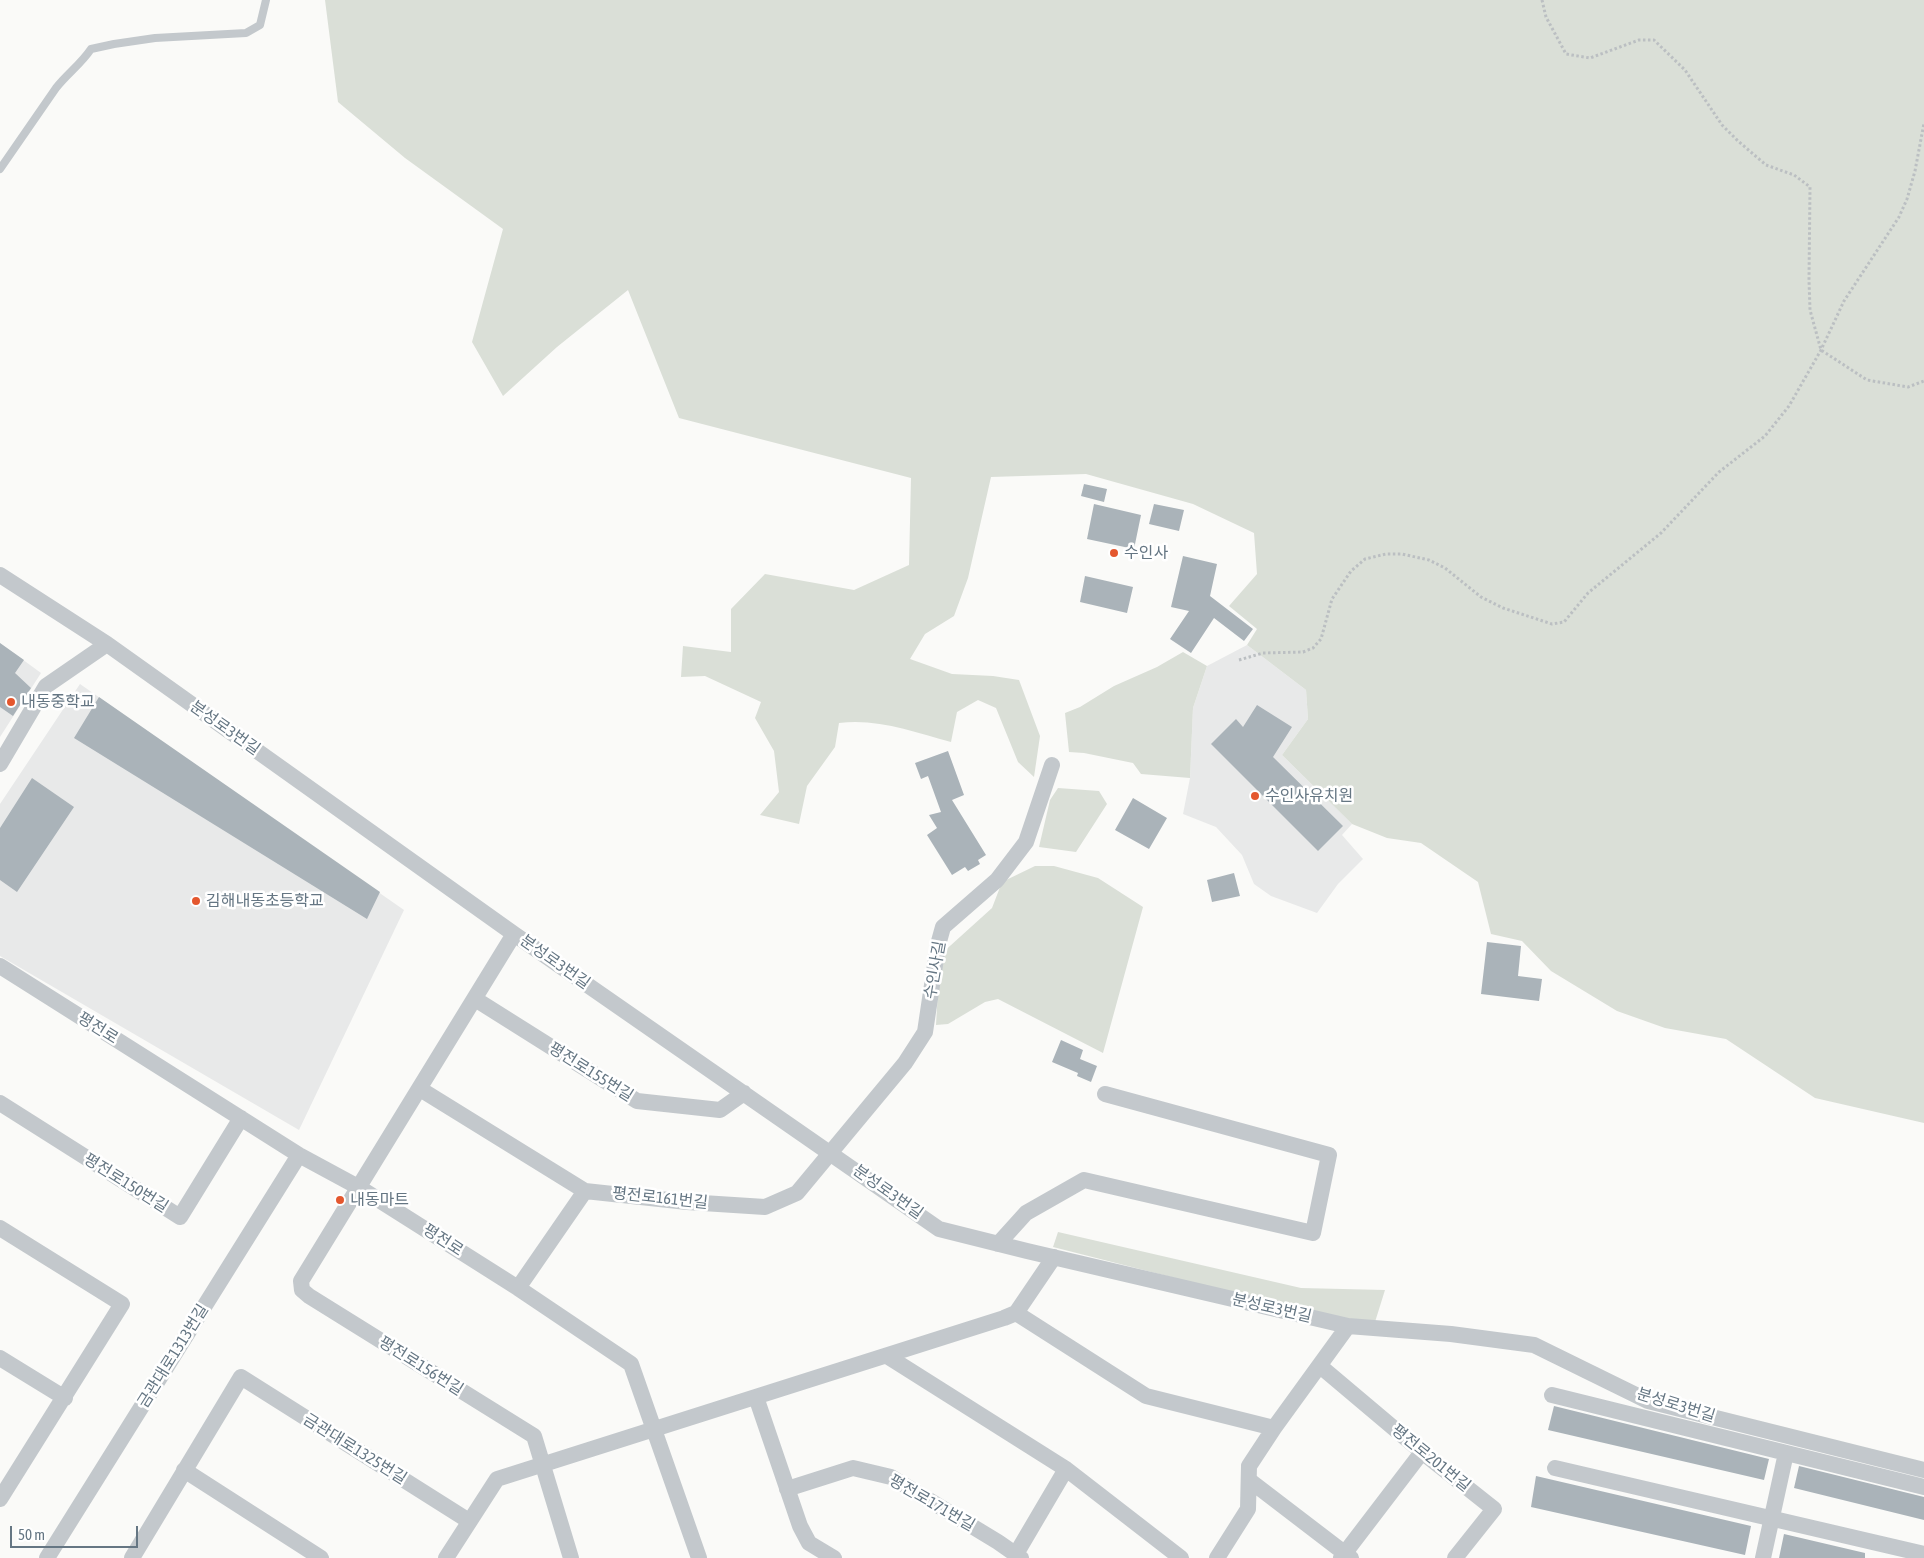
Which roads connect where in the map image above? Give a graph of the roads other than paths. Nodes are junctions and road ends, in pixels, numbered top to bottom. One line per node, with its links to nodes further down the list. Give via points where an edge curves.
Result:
1 (266, 0): 2 (lane, via 260,26 246,33 155,38 91,49 56,88)
2 (0, 170)
3 (0, 575): 4 (street, 분성로3번길)
4 (107, 644): 5 (street, via 46,686); 7 (street, 분성로3번길)
5 (0, 764)
6 (1052, 765): 15 (street, 수인사길, via 1026,842 998,880 943,927 925,1032 905,1063)
7 (514, 934): 9 (street); 11 (street, 분성로3번길)
8 (0, 966): 14 (street, 평전로)
9 (475, 999): 10 (street); 11 (street, 평전로155번길, via 637,1101 720,1110)
10 (420, 1089): 17 (street); 18 (street)
11 (744, 1093): 15 (street, 분성로3번길)
12 (1105, 1094): 20 (street, via 1329,1155 1313,1233 1084,1180 1026,1213)
13 (0, 1103): 14 (street, 평전로150번길, via 180,1217)
14 (241, 1118): 16 (street, 평전로)
15 (831, 1152): 18 (street, 평전로161번길, via 797,1193 766,1206 687,1202); 20 (street, 분성로3번길, via 939,1229)
16 (299, 1155): 17 (street, 평전로); 49 (street, 금관대로1313번길)
17 (360, 1188): 22 (street, 평전로); 35 (street, 평전로156번길, via 304,1275 302,1290 534,1436)
18 (585, 1191): 22 (street)
19 (0, 1228): 30 (street, via 122,1304)
20 (998, 1244): 21 (street, 분성로3번길)
21 (1054, 1257): 23 (street); 24 (street, 분성로3번길)
22 (518, 1288): 31 (street, 평전로, via 631,1364)
23 (1016, 1313): 25 (street); 32 (street, via 1146,1396)
24 (1348, 1326): 27 (street); 39 (street, 분성로3번길, via 1451,1334 1534,1345 1648,1400)
25 (887, 1356): 29 (street); 37 (street)
26 (0, 1358): 30 (street)
27 (1320, 1366): 32 (street); 33 (street, 평전로201번길)
28 (1552, 1395): 34 (street)
29 (756, 1397): 31 (street); 42 (street)
30 (64, 1398): 43 (street)
31 (654, 1428): 35 (street); 54 (street, 평전로)
32 (1274, 1428): 40 (street, via 1249,1466)
33 (1422, 1452): 48 (street); 58 (street, 평전로201번길, via 1494,1509)
34 (1786, 1453): 41 (street); 44 (street)
35 (542, 1465): 45 (street, via 497,1479); 53 (street, 평전로156번길)
36 (1555, 1468): 44 (street)
37 (1066, 1469): 47 (street); 56 (street)
38 (184, 1470): 45 (street, 금관대로1325번길, via 241,1377); 50 (street); 51 (street)
39 (1924, 1470)
40 (1248, 1480): 48 (street); 57 (street, via 1248,1509)
41 (1924, 1487)
42 (787, 1489): 47 (street, 평전로171번길, via 854,1468 865,1470 891,1478); 55 (street, via 809,1543)
43 (2, 1491)
44 (1771, 1518): 46 (street); 59 (street)
45 (469, 1521): 52 (street)
46 (1924, 1554)
47 (1018, 1556)
48 (1346, 1556)
49 (47, 1558)
50 (132, 1558)
51 (321, 1558)
52 (446, 1558)
53 (571, 1558)
54 (699, 1558)
55 (834, 1558)
56 (1180, 1558)
57 (1217, 1558)
58 (1455, 1558)
59 (1763, 1558)

